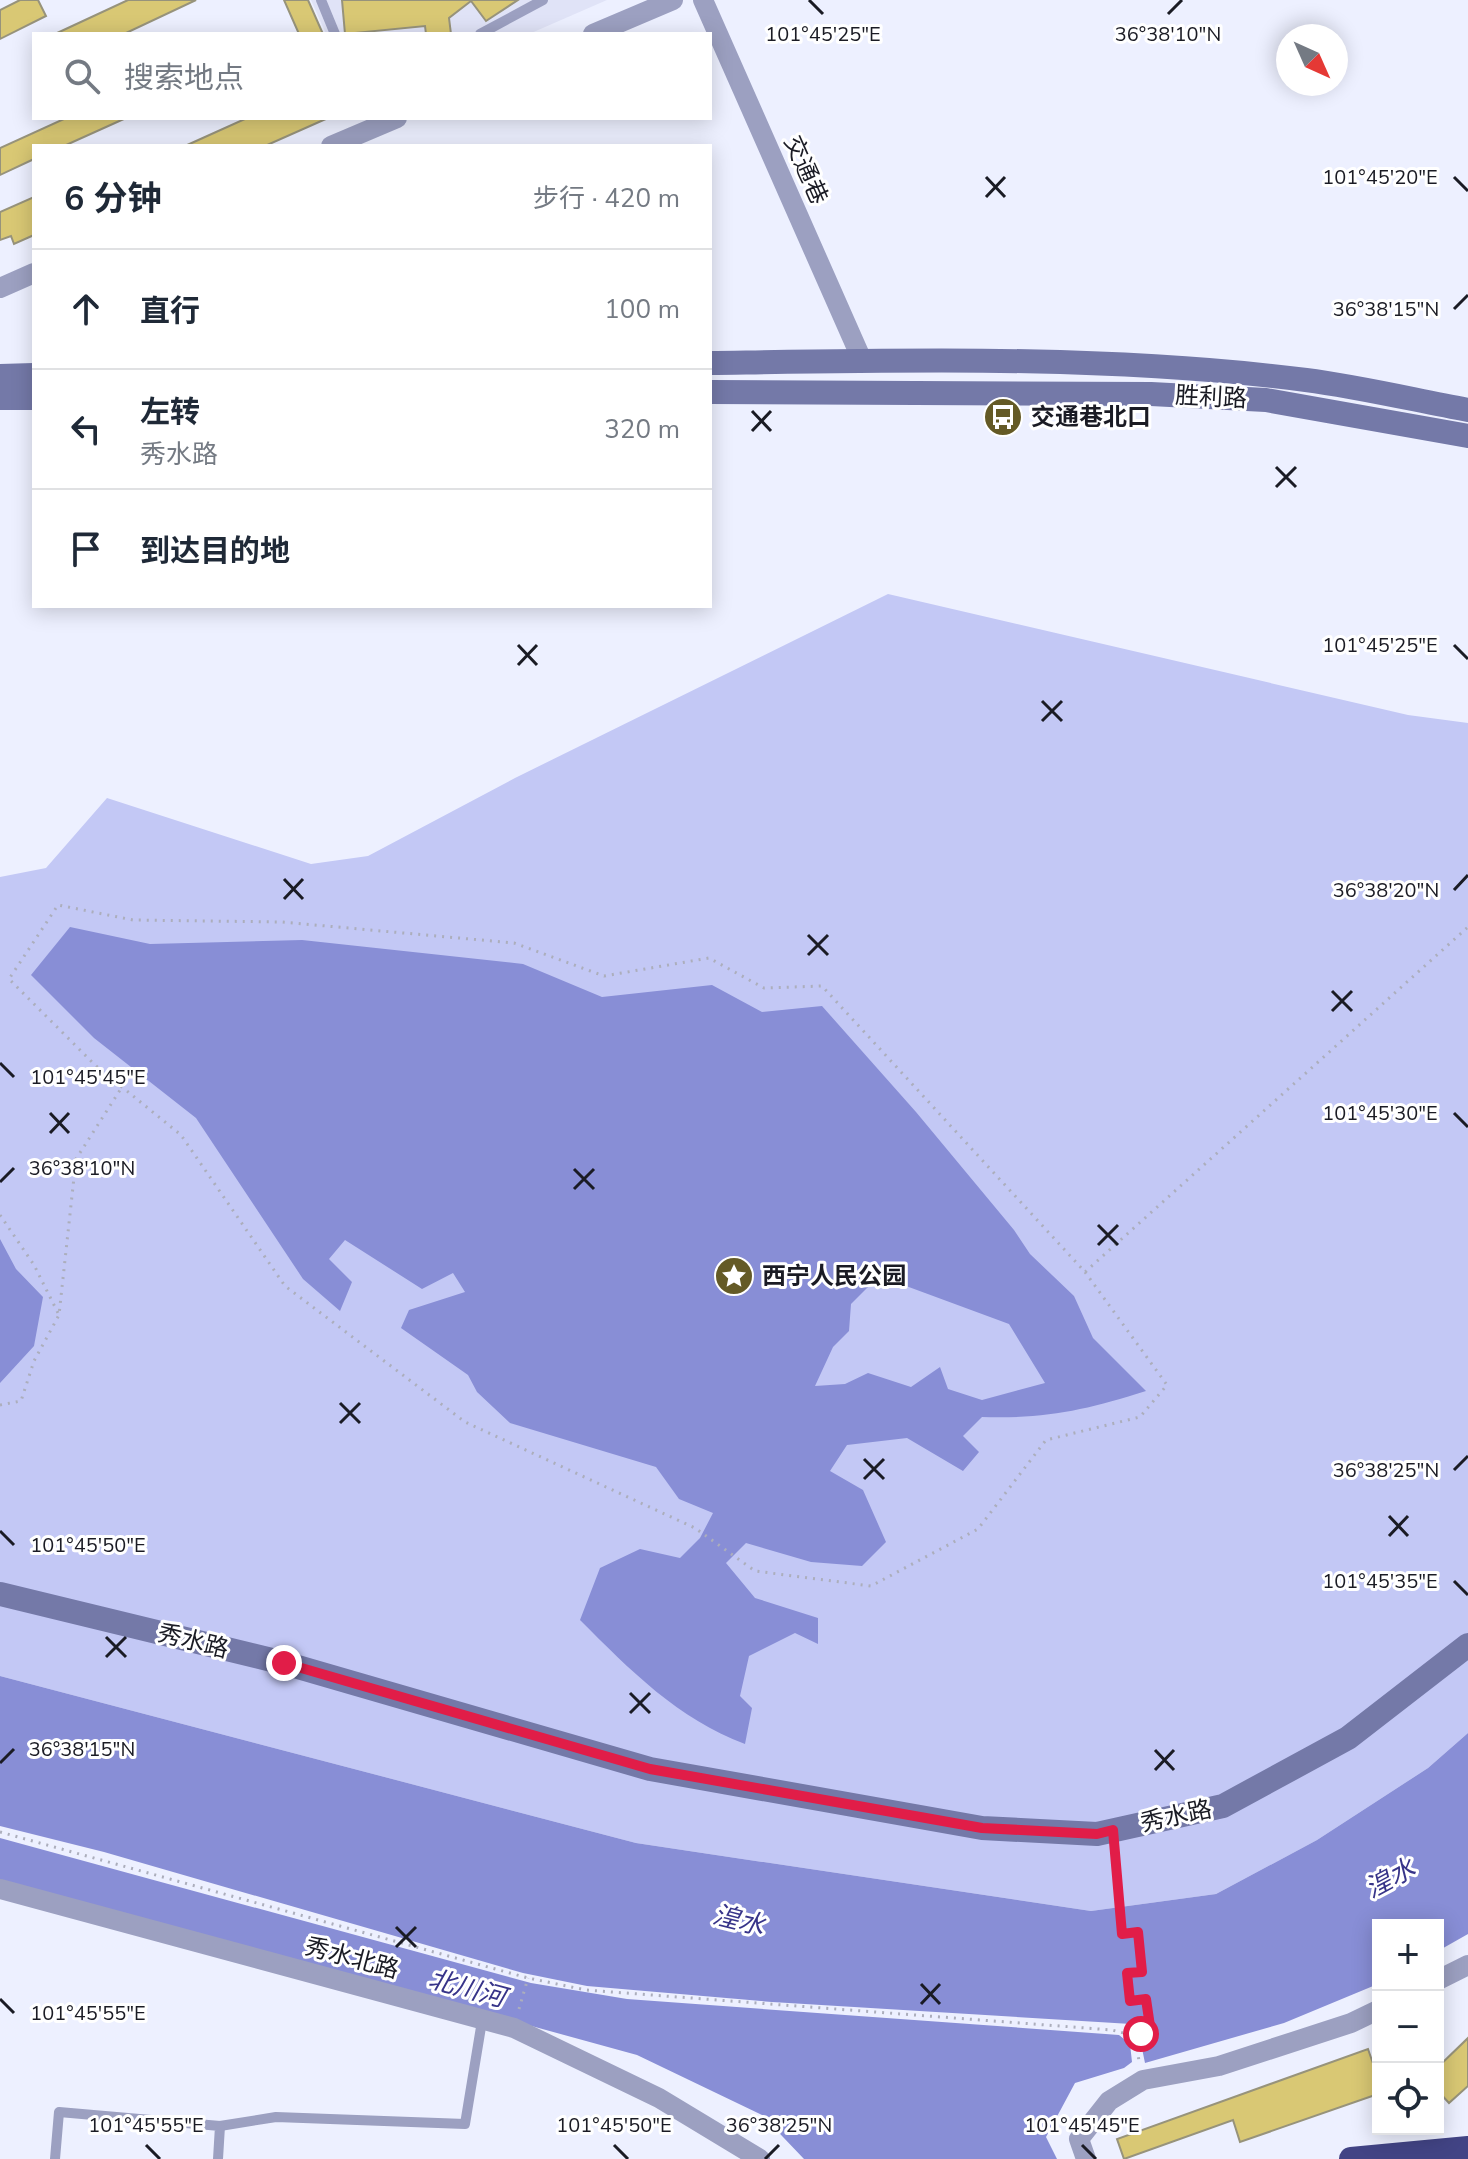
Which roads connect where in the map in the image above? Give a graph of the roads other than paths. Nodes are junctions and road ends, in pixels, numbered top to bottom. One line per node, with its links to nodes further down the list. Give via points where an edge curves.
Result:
1 (321, 0): 5 (lane)
2 (543, 0): 6 (lane)
3 (673, 0): 7 (street)
4 (703, 0): 12 (street, 交通巷)
5 (334, 32)
6 (484, 32)
7 (598, 32)
8 (392, 120): 9 (street)
9 (336, 144)
10 (32, 274): 11 (street)
11 (0, 288)
12 (862, 360): 13 (main road, 胜利路); 19 (main road, 胜利路, via 1159,368 1307,381)
13 (712, 363)
14 (32, 375): 15 (main road)
15 (0, 376)
16 (712, 392): 20 (main road, 胜利路, via 1237,399)
17 (0, 398): 18 (main road)
18 (32, 398)
19 (1468, 410)
20 (1468, 436)
21 (0, 1594): 22 (main road, 秀水路, via 284,1663 650,1769 982,1828 1097,1834 1223,1806 1348,1738)
22 (1468, 1645)
23 (0, 1889): 27 (street, 秀水北路)
24 (1468, 1965): 25 (street)
25 (1444, 1977)
26 (1372, 2013): 33 (street, via 1219,2066 1143,2080 1109,2101 1079,2139)
27 (482, 2021): 28 (lane, via 465,2124 276,2117); 32 (street, 秀水北路, via 514,2028 659,2098)
28 (220, 2126): 30 (lane, via 59,2112); 31 (lane)
29 (1468, 2148): 34 (highway)
30 (55, 2159)
31 (218, 2159)
32 (760, 2159)
33 (1086, 2159)
34 (1351, 2159)

